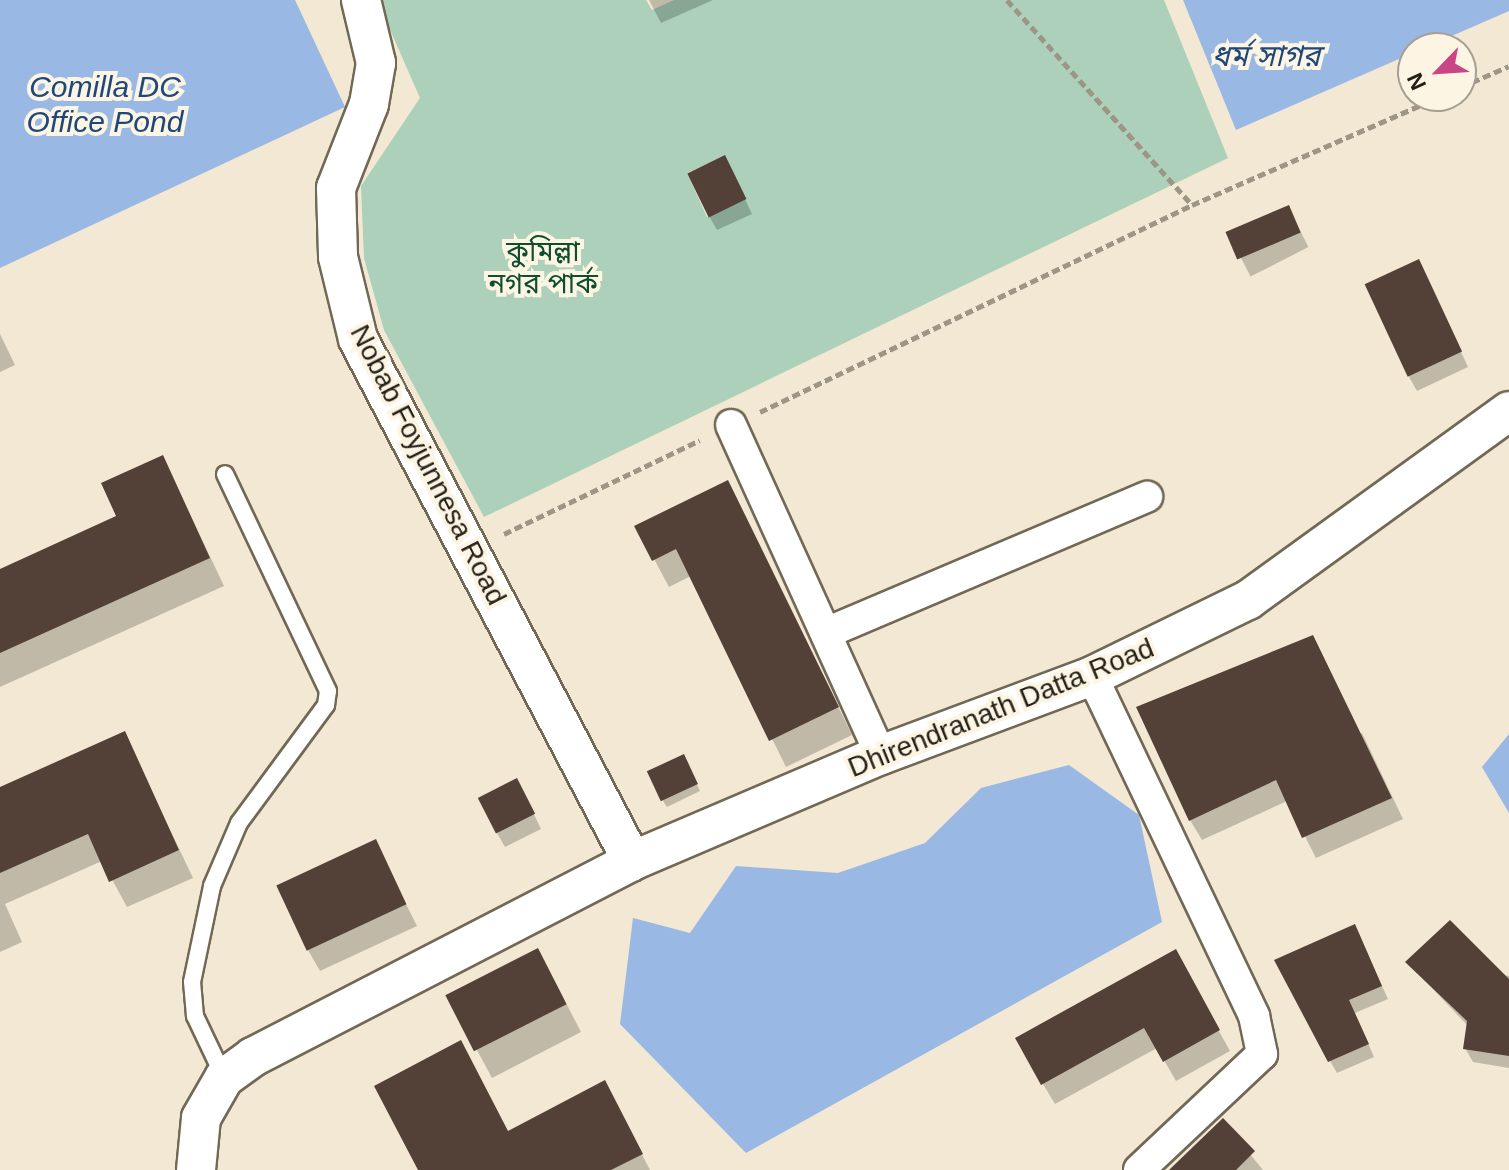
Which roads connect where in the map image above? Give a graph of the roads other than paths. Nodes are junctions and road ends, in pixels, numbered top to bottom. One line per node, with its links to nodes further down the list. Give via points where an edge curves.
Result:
1 (361, 0): 9 (street, Nobab Foyjunnesa Road, via 376,63 369,104 336,188 338,257 358,339)
2 (1509, 411): 7 (street, Dhirendranath Datta Road, via 1248,600)
3 (731, 425): 6 (street)
4 (225, 474): 10 (lane, via 328,691 326,705 239,823 212,886 192,982 195,1016)
5 (1147, 497): 6 (street)
6 (826, 633): 8 (street)
7 (1092, 676): 8 (street, Dhirendranath Datta Road); 12 (street, via 1254,1016 1262,1054)
8 (881, 755): 9 (street, Dhirendranath Datta Road)
9 (632, 861): 10 (street, Dhirendranath Datta Road)
10 (224, 1078): 11 (street, via 201,1118)
11 (196, 1170)
12 (1139, 1170)

